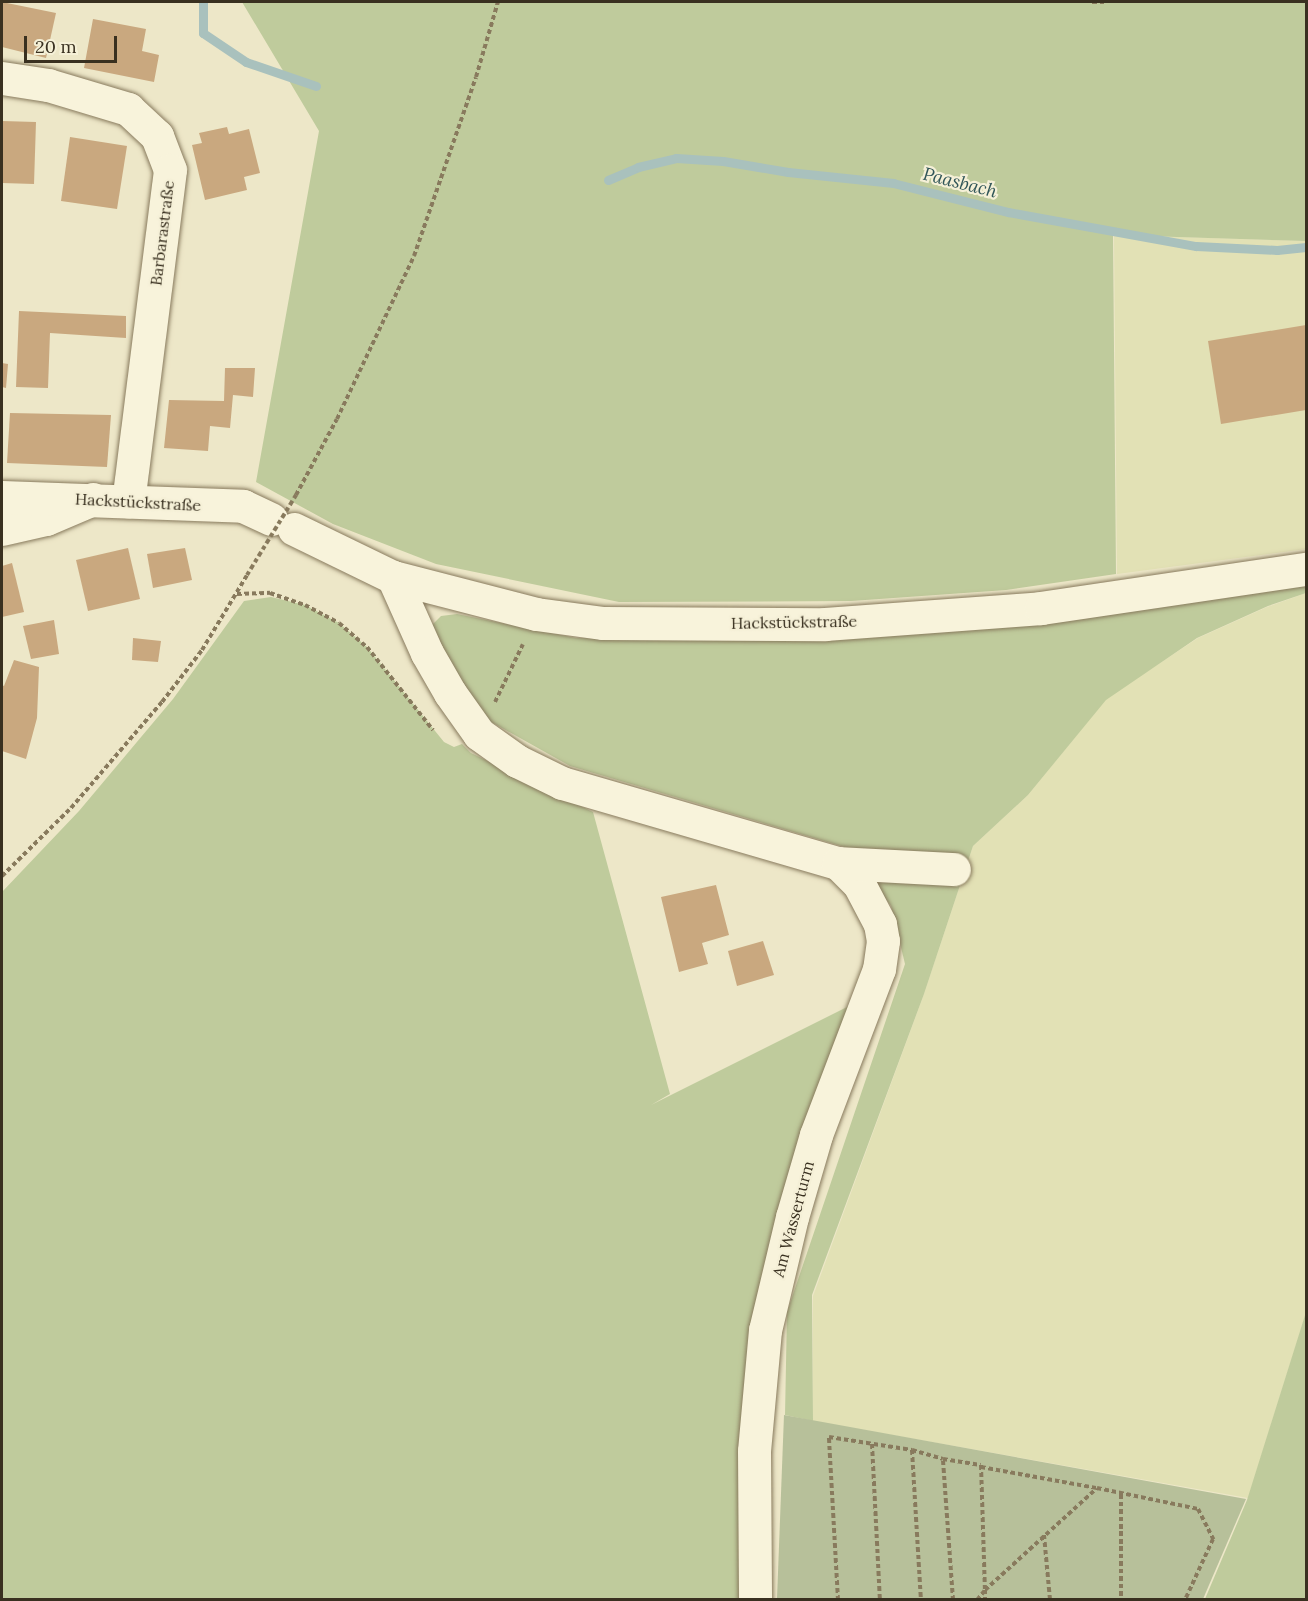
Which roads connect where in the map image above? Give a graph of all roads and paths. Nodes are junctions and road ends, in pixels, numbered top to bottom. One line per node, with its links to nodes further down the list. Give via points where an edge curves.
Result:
1 (498, 2): 11 (path, bridge, via 414,256 337,419)
2 (1092, 2): 3 (path)
3 (1106, 2)
4 (2, 78): 7 (street, Barbarastraße, via 48,85 128,109 157,136 170,170)
5 (2, 497): 6 (street, Hackstückstraße)
6 (93, 499): 7 (street, Hackstückstraße); 8 (street, via 46,519)
7 (128, 501): 10 (street, Hackstückstraße, via 243,507)
8 (2, 529)
9 (1306, 569): 12 (street, Hackstückstraße, via 1041,608 825,624 603,624)
10 (393, 577): 12 (street, Hackstückstraße); 14 (street, Am Wasserturm, via 427,653)
11 (237, 594): 13 (path, via 270,593 339,623 367,647); 17 (path, via 202,650 162,702 71,808)
12 (536, 614): 14 (path)
13 (437, 734)
14 (479, 734): 15 (street, Am Wasserturm, via 517,761 562,783)
15 (838, 863): 16 (street, Am Wasserturm); 26 (street, Am Wasserturm, via 860,884 875,911 883,941 879,969 816,1135 765,1330 754,1451)
16 (954, 869)
17 (2, 876)
18 (872, 1444): 19 (path); 27 (path, via 829,1437); 28 (path)
19 (912, 1450): 20 (path); 29 (path)
20 (943, 1459): 21 (path); 30 (path)
21 (981, 1467): 22 (path); 25 (path)
22 (1097, 1488): 23 (path); 24 (path)
23 (1120, 1494): 34 (path); 35 (path, via 1197,1509 1213,1539)
24 (1044, 1535): 25 (path); 33 (path)
25 (985, 1590): 31 (path); 32 (path)
26 (755, 1599)
27 (838, 1599)
28 (880, 1599)
29 (921, 1599)
30 (953, 1599)
31 (977, 1599)
32 (985, 1599)
33 (1050, 1599)
34 (1121, 1599)
35 (1185, 1599)

